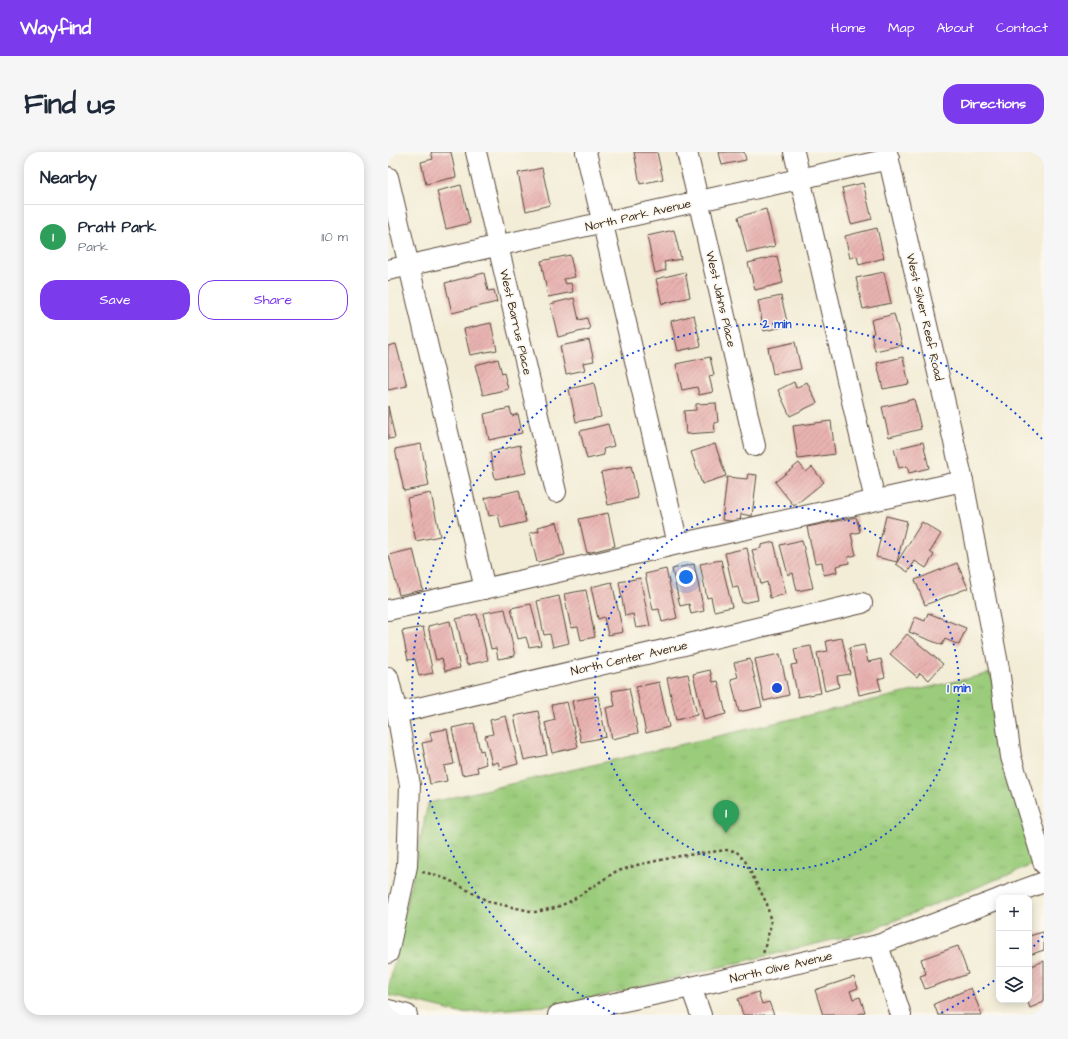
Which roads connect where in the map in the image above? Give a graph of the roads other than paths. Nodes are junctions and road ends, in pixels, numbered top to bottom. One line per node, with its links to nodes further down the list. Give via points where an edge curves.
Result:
1 (476, 152): 10 (street, West Barrus Place)
2 (586, 152): 9 (street)
3 (687, 152): 8 (street, West Jahns Place)
4 (794, 152): 7 (street)
5 (888, 155): 7 (street, North Park Avenue); 14 (street, West Silver Reef Road)
6 (388, 177): 11 (street)
7 (800, 179): 8 (street, North Park Avenue); 16 (street)
8 (698, 202): 9 (street, North Park Avenue); 13 (street, West Jahns Place)
9 (602, 223): 10 (street, North Park Avenue); 17 (street)
10 (498, 246): 11 (street, North Park Avenue); 15 (street, West Barrus Place)
11 (409, 266): 12 (street, North Park Avenue); 18 (street)
12 (388, 270)
13 (755, 446)
14 (963, 481): 16 (street); 23 (street, West Silver Reef Road, via 999,669 1011,757)
15 (556, 492)
16 (875, 500): 17 (street)
17 (678, 544): 18 (street)
18 (485, 589): 20 (street)
19 (862, 603): 22 (street, North Center Avenue)
20 (388, 610)
21 (388, 677): 22 (street)
22 (397, 713): 28 (street, via 410,785 406,870)
23 (1044, 864)
24 (1044, 882): 25 (street, North Olive Avenue)
25 (1008, 895)
26 (996, 900): 27 (street, North Olive Avenue)
27 (878, 945): 29 (street, North Olive Avenue); 34 (street)
28 (388, 953)
29 (691, 987): 32 (street, North Olive Avenue); 33 (street)
30 (388, 1010): 31 (street)
31 (407, 1015)
32 (558, 1015)
33 (701, 1015)
34 (902, 1015)

